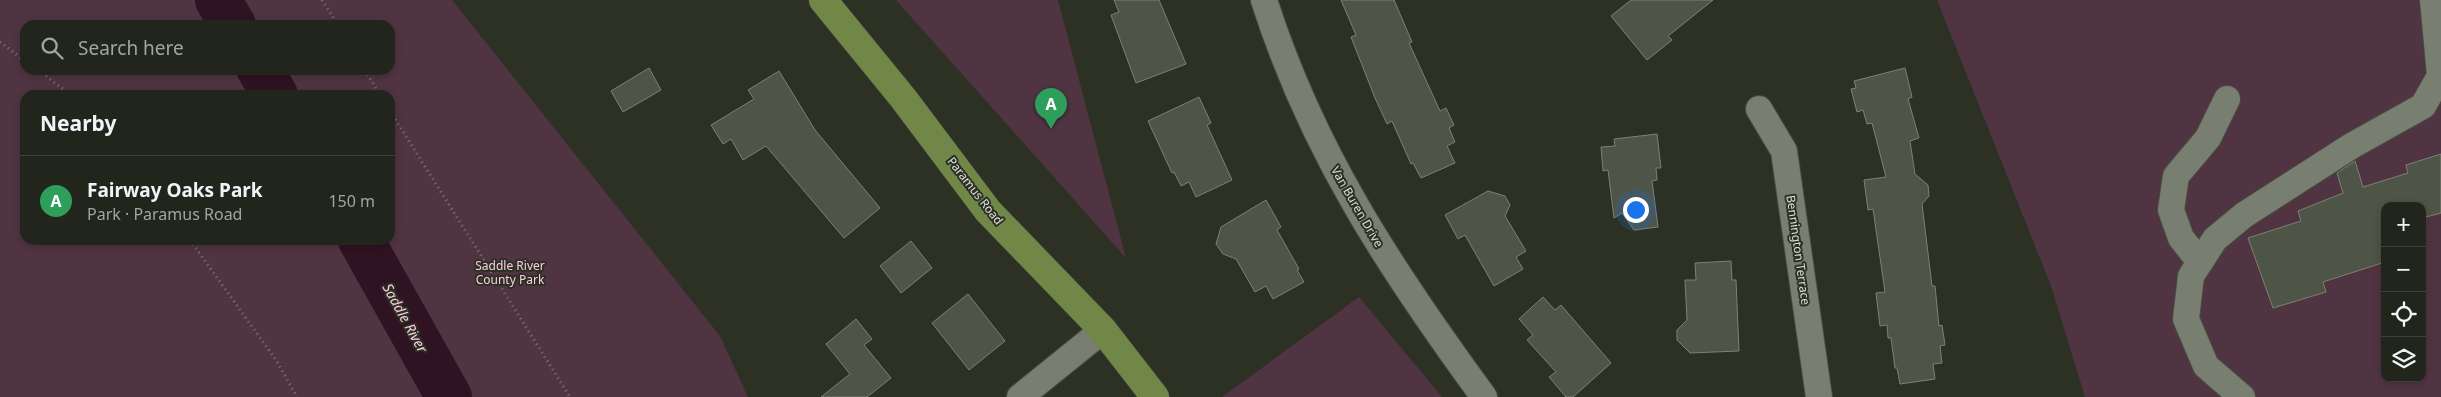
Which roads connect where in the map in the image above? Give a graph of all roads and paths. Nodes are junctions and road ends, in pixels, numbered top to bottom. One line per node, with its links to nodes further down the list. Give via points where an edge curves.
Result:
1 (322, 0): 5 (path)
2 (822, 0): 17 (main road, Paramus Road, via 903,98 988,211)
3 (1264, 0): 22 (street, Van Buren Drive, via 1302,102 1333,168 1429,322)
4 (2433, 0): 16 (street, via 2440,76 2423,106 2353,145 2244,215 2215,239)
5 (335, 20)
6 (0, 42): 7 (path)
7 (20, 57)
8 (45, 75): 10 (path)
9 (368, 75): 11 (path)
10 (64, 90)
11 (377, 90)
12 (2227, 99): 16 (street, via 2208,138 2176,176 2171,210 2181,238)
13 (1759, 109): 23 (street, Bennington Terrace, via 1784,151)
14 (395, 119): 19 (path)
15 (194, 245): 18 (path, via 276,360)
16 (2200, 262): 24 (street, via 2191,276 2186,319 2206,366)
17 (1103, 330): 20 (street); 21 (main road, Paramus Road)
18 (296, 397)
19 (570, 397)
20 (1020, 397)
21 (1155, 397)
22 (1484, 397)
23 (1819, 397)
24 (2242, 397)

